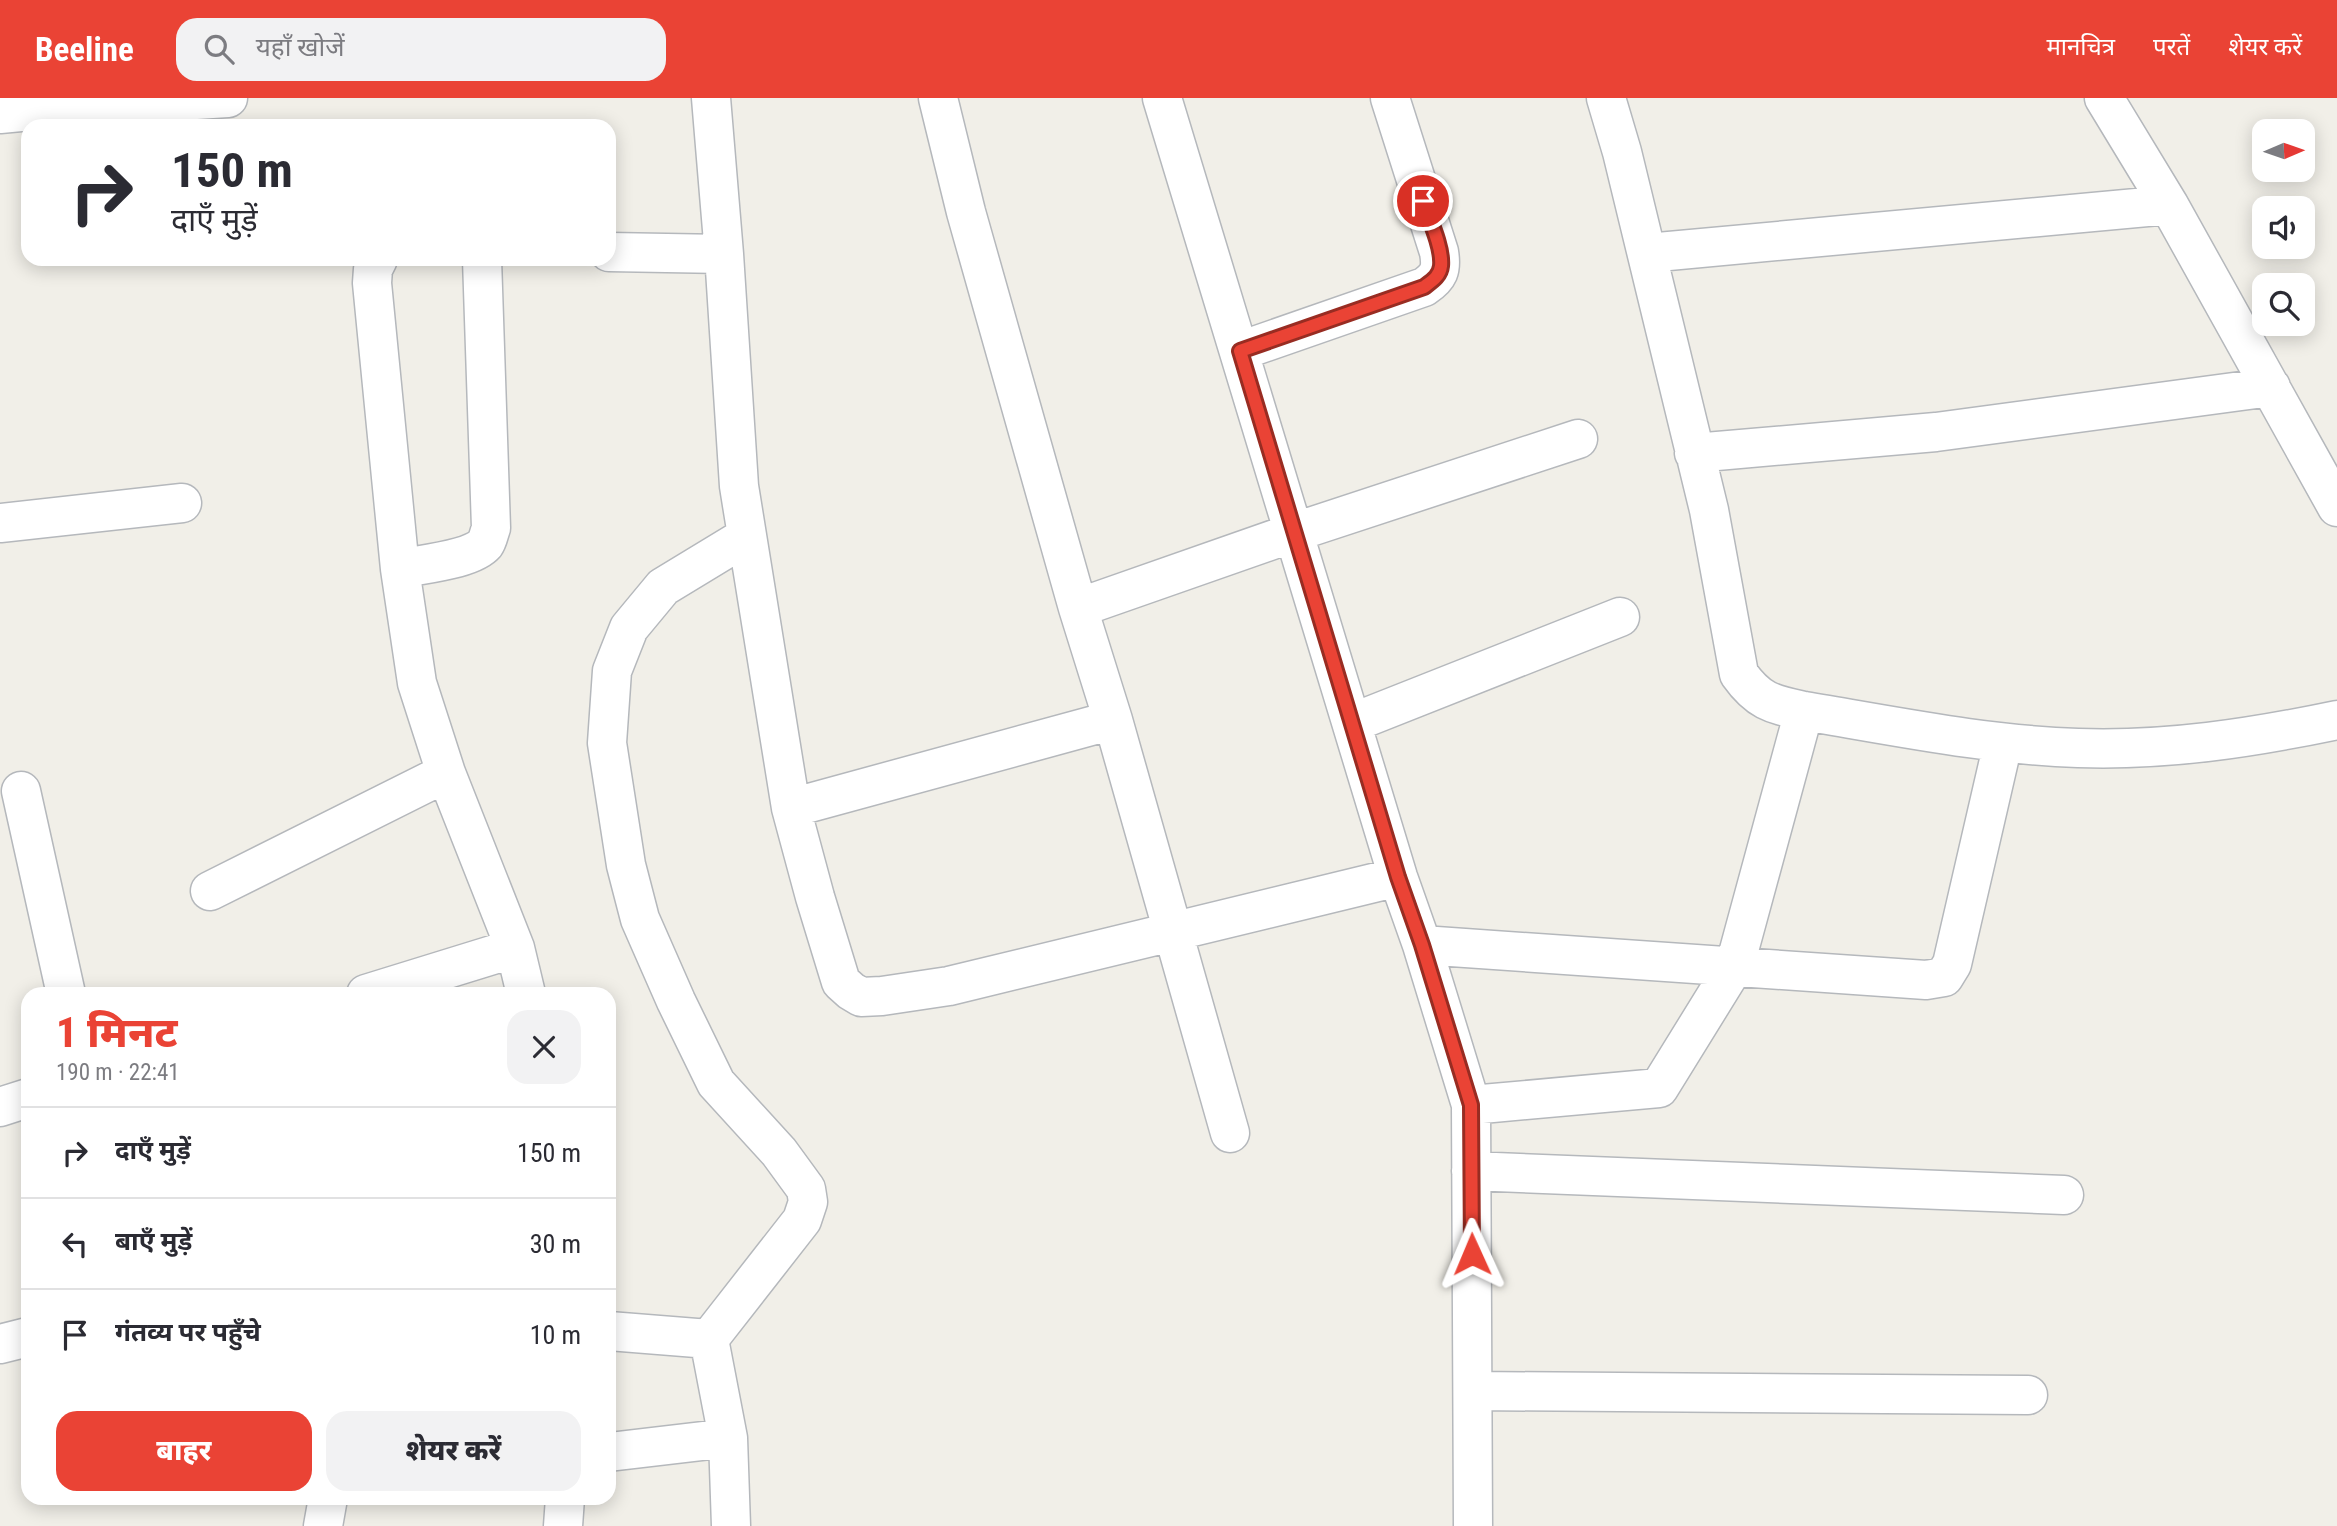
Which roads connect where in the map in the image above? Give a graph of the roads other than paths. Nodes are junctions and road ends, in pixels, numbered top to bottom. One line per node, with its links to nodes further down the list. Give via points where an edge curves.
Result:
1 (228, 98): 8 (street)
2 (711, 98): 12 (street)
3 (938, 98): 25 (street)
4 (1162, 98): 15 (street)
5 (1390, 98): 15 (street, via 1440,252 1436,279)
6 (1606, 98): 11 (street)
7 (2104, 98): 9 (street)
8 (0, 114)
9 (2169, 205): 11 (street); 16 (street)
10 (616, 252): 12 (street)
11 (1647, 253): 18 (street)
12 (724, 254): 23 (street, via 739,486)
13 (375, 266): 24 (street, via 372,283)
14 (482, 266): 24 (street, via 491,528 486,543 476,550)
15 (1240, 351): 22 (street)
16 (2271, 387): 18 (street, via 1936,432); 20 (street)
17 (1578, 439): 22 (street)
18 (1694, 453): 27 (street, via 1739,674 1752,692 1774,704)
19 (182, 503): 21 (street)
20 (2337, 507)
21 (1, 512)
22 (1294, 532): 25 (street); 30 (street)
23 (747, 536): 34 (street); 52 (street, via 663,587 629,628 612,671 607,743 626,865 640,919 671,989 716,1083 806,1189 808,1202 802,1220)
24 (400, 569): 32 (street, via 417,684)
25 (1078, 608): 28 (street)
26 (1620, 617): 30 (street)
27 (1804, 711): 31 (street); 40 (street)
28 (1113, 720): 34 (street); 37 (street)
29 (2337, 720): 31 (street, via 2172,747)
30 (1352, 723): 35 (street)
31 (2003, 743): 40 (street, via 1952,964 1944,977 1926,981)
32 (446, 773): 36 (street); 39 (street)
33 (20, 791): 41 (street)
34 (791, 807): 37 (street, via 841,982 861,997 949,986)
35 (1398, 877): 37 (street); 38 (street)
36 (210, 891)
37 (1174, 932): 47 (street)
38 (1422, 945): 40 (street); 45 (street)
39 (515, 948): 42 (street); 43 (street)
40 (1735, 965): 45 (street, via 1659,1088)
41 (64, 987)
42 (389, 987)
43 (524, 987)
44 (21, 1100): 46 (street)
45 (1471, 1105): 48 (street)
46 (0, 1107)
47 (1230, 1133)
48 (1471, 1171): 49 (street); 54 (street)
49 (2064, 1195)
50 (616, 1332): 52 (street)
51 (21, 1339): 53 (street)
52 (709, 1339): 56 (street)
53 (0, 1344)
54 (1473, 1391): 55 (street); 63 (street)
55 (2028, 1395)
56 (728, 1438): 57 (street); 62 (street)
57 (616, 1451)
58 (327, 1505): 60 (street)
59 (564, 1505): 61 (street)
60 (323, 1526)
61 (563, 1526)
62 (731, 1526)
63 (1473, 1526)

